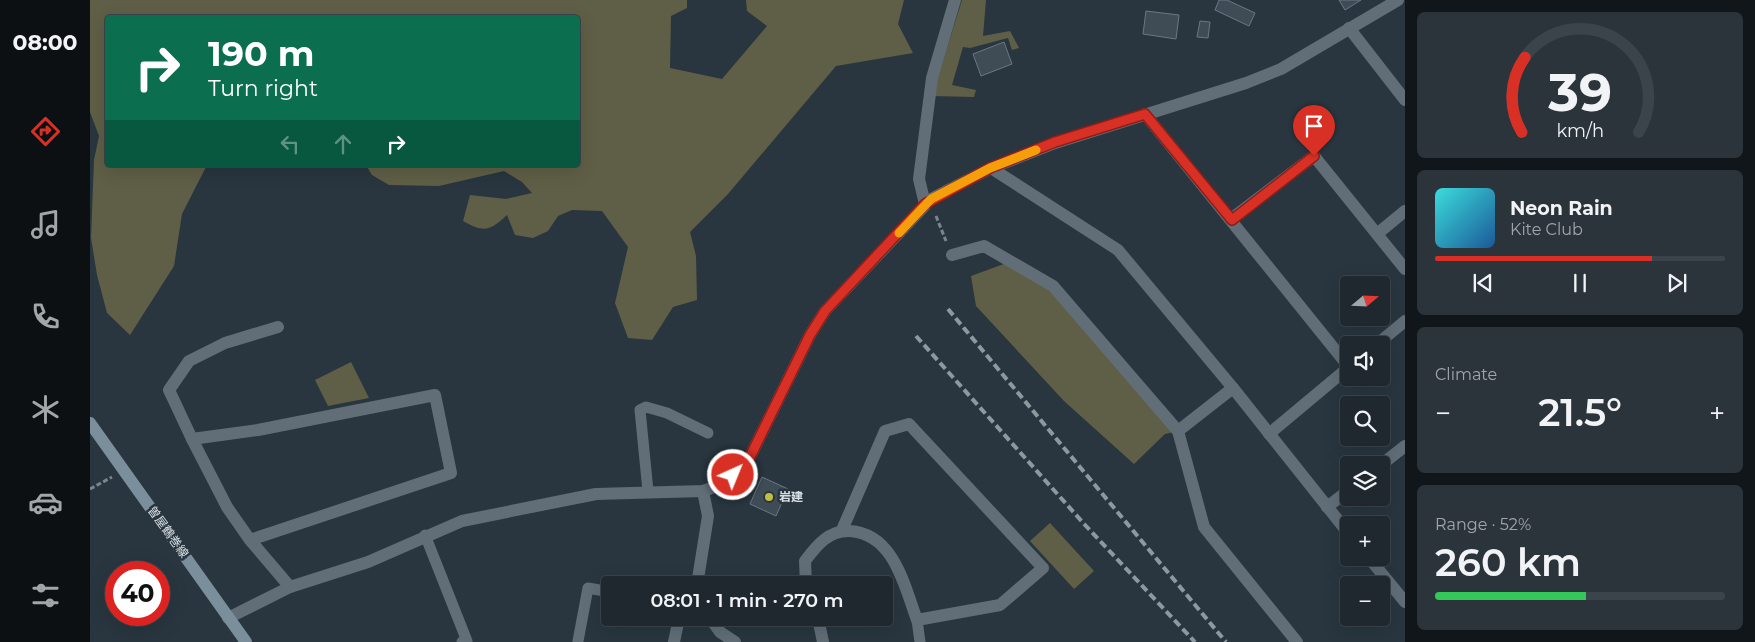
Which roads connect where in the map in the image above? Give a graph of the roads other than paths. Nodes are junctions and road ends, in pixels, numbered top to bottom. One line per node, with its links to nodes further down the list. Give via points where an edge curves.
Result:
1 (955, 0): 7 (street, via 929,97 919,179)
2 (1398, 0): 3 (street)
3 (1349, 28): 4 (street); 5 (street, via 1281,69)
4 (1405, 100)
5 (1145, 114): 6 (street, via 1055,142); 9 (street)
6 (990, 168): 7 (street); 18 (street, via 1118,250)
7 (928, 202): 27 (street, via 825,311 746,465 720,485)
8 (1405, 211): 10 (street)
9 (1232, 220): 10 (street, via 1314,156); 16 (street)
10 (1377, 234): 12 (street)
11 (952, 255): 20 (street, via 984,246 1053,286)
12 (1405, 269)
13 (1405, 321): 15 (street)
14 (278, 327): 23 (street, via 225,342 189,361 169,390)
15 (1387, 336)
16 (1340, 356)
17 (1340, 375): 22 (street)
18 (1233, 388): 20 (street); 22 (street)
19 (90, 423): 40 (main road, 曽屋鶴巻線)
20 (1178, 430): 52 (street, via 1204,527)
21 (708, 433): 26 (lane, via 667,414 646,407 640,410)
22 (1269, 434): 29 (street)
23 (192, 439): 33 (street, via 227,507); 33 (street, via 258,430 435,395 451,474)
24 (1405, 446): 25 (street)
25 (1390, 457)
26 (648, 491): 27 (street); 32 (street, via 596,494 490,514)
27 (703, 491): 35 (street, via 708,516)
28 (1340, 497): 29 (street)
29 (1327, 507): 30 (street)
30 (1340, 523)
31 (842, 530): 36 (street, via 826,537 805,561); 41 (street, via 862,532 877,538 889,552); 41 (street, via 885,432 910,424 1043,568 1000,605)
32 (425, 535): 37 (street, via 368,562); 47 (lane)
33 (250, 540): 37 (street)
34 (1375, 566): 39 (street)
35 (698, 576)
36 (806, 576)
37 (290, 587): 40 (street)
38 (601, 590): 45 (lane, via 588,588)
39 (1405, 602)
40 (228, 618): 46 (main road, 曽屋鶴巻線)
41 (917, 620): 51 (lane)
42 (677, 626): 48 (street)
43 (716, 626): 49 (street)
44 (820, 626): 50 (street)
45 (578, 641)
46 (246, 642)
47 (466, 642)
48 (674, 642)
49 (735, 642)
50 (823, 642)
51 (920, 642)
52 (1297, 642)

